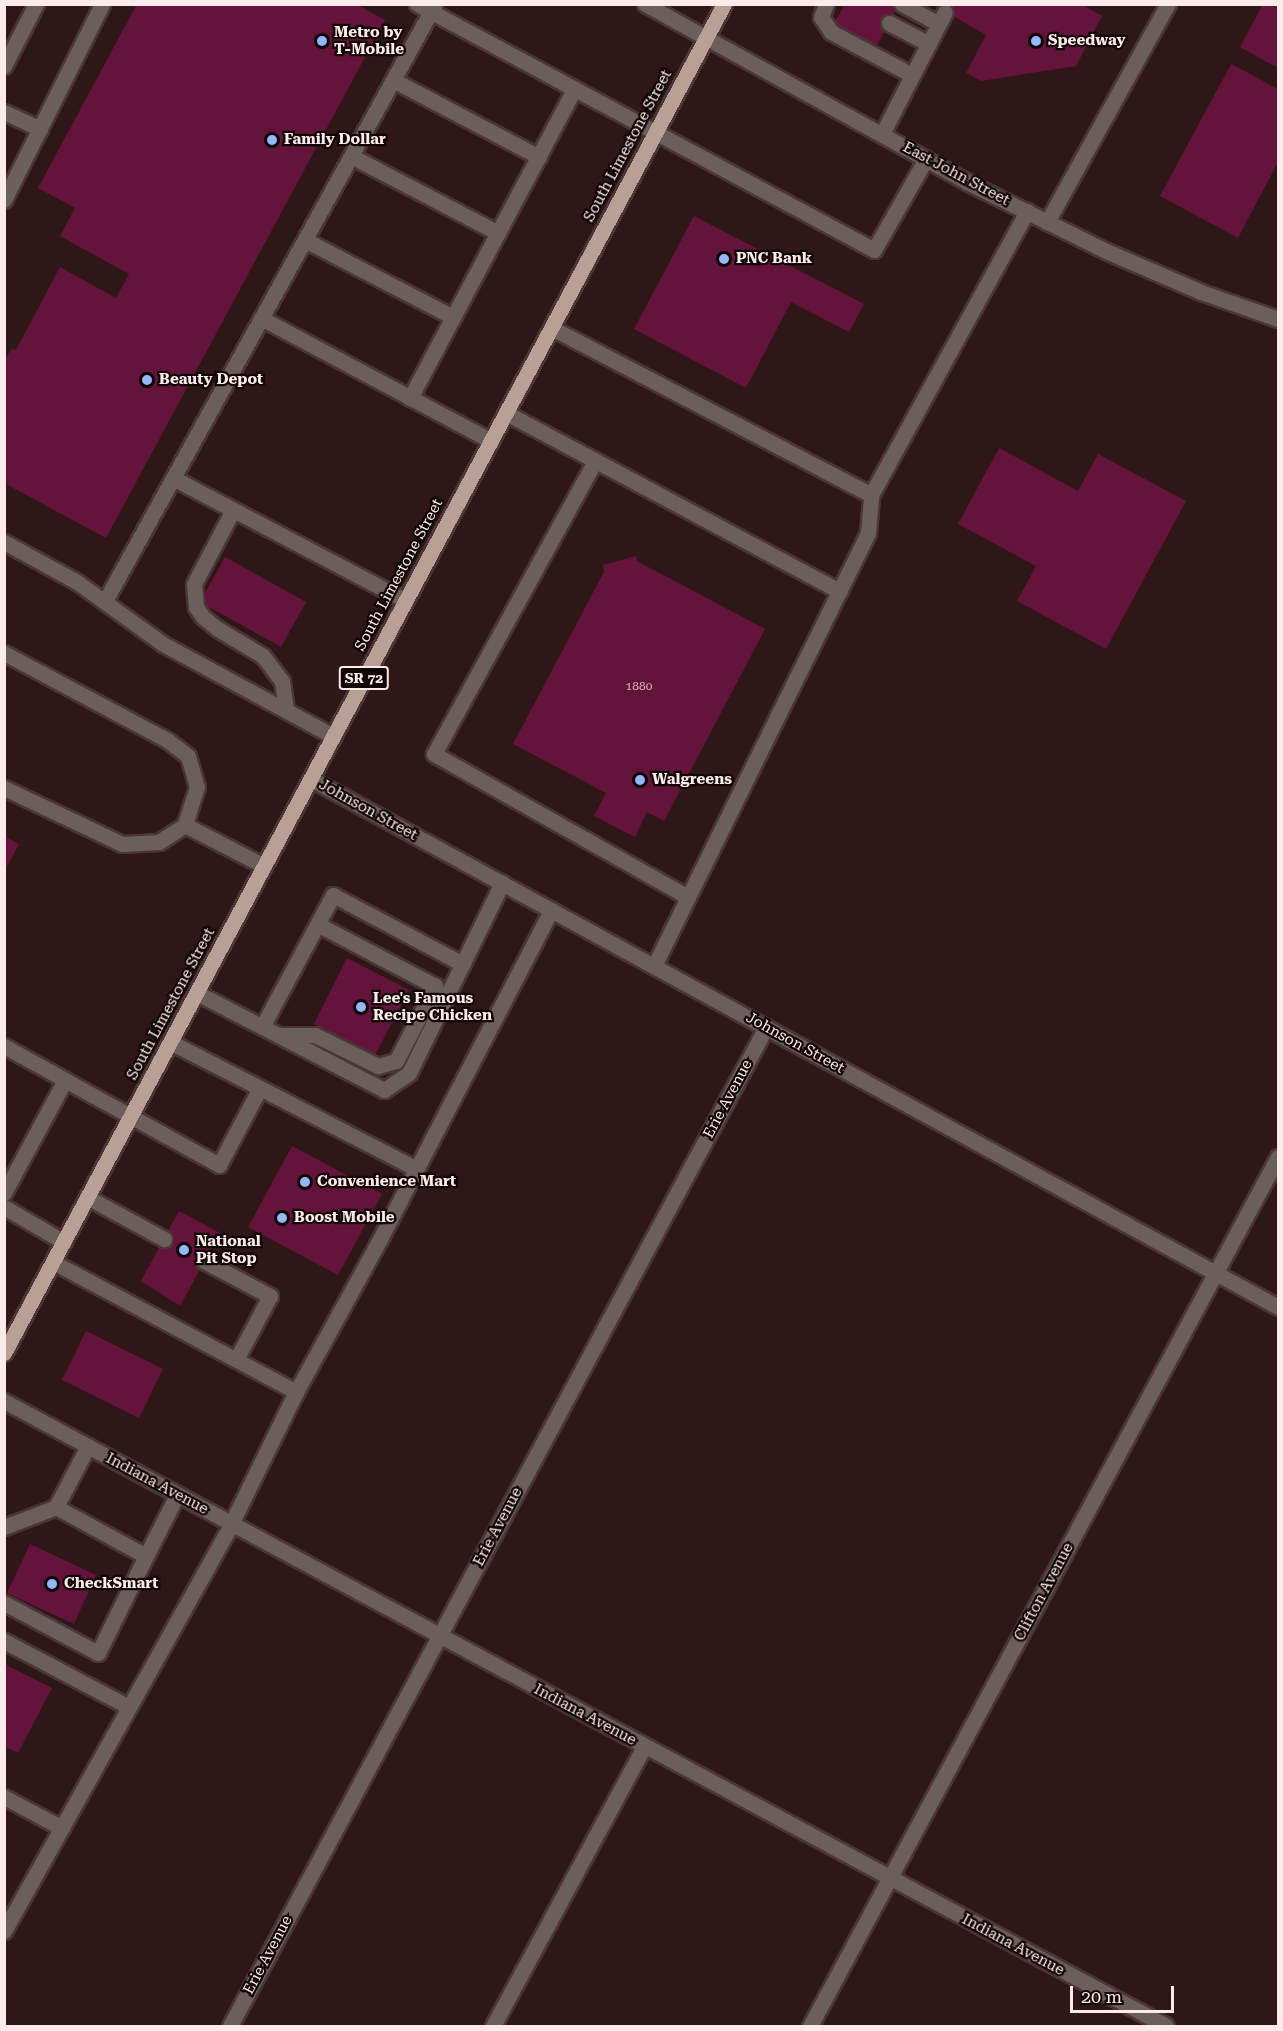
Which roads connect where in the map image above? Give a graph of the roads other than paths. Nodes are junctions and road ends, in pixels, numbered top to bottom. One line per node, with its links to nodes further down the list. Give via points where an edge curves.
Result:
1 (36, 4): 13 (street)
2 (102, 4): 18 (street)
3 (417, 4): 9 (street)
4 (645, 4): 11 (street, East John Street)
5 (724, 4): 11 (main road, South Limestone Street / SR 72)
6 (826, 4): 14 (street, via 821,17 831,32)
7 (902, 4): 12 (street, via 942,18)
8 (1168, 4): 26 (street)
9 (433, 8): 15 (street); 16 (street)
10 (889, 23): 12 (street)
11 (706, 38): 19 (main road, South Limestone Street / SR 72); 20 (street, East John Street)
12 (929, 44): 14 (street)
13 (4, 66)
14 (912, 75): 20 (street)
15 (393, 80): 21 (street); 22 (street)
16 (574, 90): 19 (street); 22 (street)
17 (4, 112): 18 (street)
18 (40, 129): 24 (street)
19 (655, 134): 23 (street, via 874,250); 32 (main road, South Limestone Street / SR 72)
20 (882, 134): 23 (street, East John Street)
21 (351, 156): 27 (street); 28 (street)
22 (539, 157): 27 (street)
23 (926, 159): 25 (street, East John Street)
24 (4, 200)
25 (1027, 211): 26 (street, East John Street); 38 (street)
26 (1047, 222): 31 (street, East John Street, via 1201,292)
27 (498, 234): 29 (street)
28 (305, 240): 29 (street); 30 (street)
29 (453, 317): 33 (street)
30 (261, 318): 33 (street); 37 (street)
31 (1278, 319)
32 (552, 328): 34 (main road, South Limestone Street / SR 72); 38 (street)
33 (410, 398): 35 (street)
34 (506, 413): 35 (main road, South Limestone Street / SR 72); 36 (street)
35 (491, 441): 43 (main road, South Limestone Street / SR 72)
36 (595, 461): 41 (street); 52 (street, via 434,754)
37 (173, 478): 39 (street); 42 (street)
38 (871, 495): 41 (street, via 868,533)
39 (233, 510): 43 (street); 45 (street, via 194,584 196,607 218,629 263,656 282,681)
40 (4, 542): 42 (street)
41 (839, 591): 52 (street)
42 (105, 601): 45 (street, via 163,644)
43 (406, 601): 46 (main road, South Limestone Street / SR 72)
44 (4, 653): 49 (street, via 167,740 188,756 197,787)
45 (286, 710): 46 (street)
46 (333, 736): 47 (main road, South Limestone Street / SR 72)
47 (311, 779): 50 (main road, South Limestone Street / SR 72); 51 (street, Johnson Street)
48 (4, 788): 49 (street, via 122,844 159,842)
49 (185, 825): 50 (street)
50 (264, 866): 57 (main road, South Limestone Street / SR 72)
51 (502, 884): 53 (street, Johnson Street); 55 (street)
52 (688, 897): 56 (street)
53 (551, 910): 56 (street, Johnson Street); 67 (street)
54 (317, 924): 55 (street, via 333,895); 58 (street); 60 (street, via 435,986 396,1061 378,1066 315,1035)
55 (463, 964): 60 (street, via 409,1073 384,1090)
56 (654, 966): 59 (street, Johnson Street)
57 (197, 993): 58 (street); 61 (main road, South Limestone Street / SR 72)
58 (262, 1027): 60 (street)
59 (766, 1027): 75 (street, Johnson Street); 88 (street, Erie Avenue)
60 (278, 1035)
61 (170, 1042): 64 (street); 65 (main road, South Limestone Street / SR 72)
62 (4, 1046): 63 (street)
63 (65, 1080): 65 (street); 68 (street)
64 (260, 1088): 65 (street, via 219,1165); 67 (street)
65 (130, 1117): 69 (main road, South Limestone Street / SR 72)
66 (1278, 1157): 75 (street, Clifton Avenue)
67 (415, 1168): 79 (street)
68 (4, 1193)
69 (87, 1197): 71 (street); 72 (main road, South Limestone Street / SR 72)
70 (4, 1207): 72 (street)
71 (164, 1239)
72 (64, 1242): 74 (main road, South Limestone Street / SR 72)
73 (204, 1261): 78 (street, via 270,1296)
74 (53, 1262): 77 (main road, South Limestone Street / SR 72); 78 (street)
75 (1216, 1273): 76 (street, Johnson Street); 94 (street, Clifton Avenue)
76 (1278, 1307)
77 (4, 1353)
78 (236, 1360): 79 (street)
79 (296, 1392): 84 (street)
80 (4, 1401): 81 (street, Indiana Avenue)
81 (88, 1446): 82 (street, Indiana Avenue); 83 (street)
82 (177, 1495): 84 (street, Indiana Avenue); 86 (street)
83 (56, 1507): 85 (street); 86 (street)
84 (231, 1524): 88 (street, Indiana Avenue); 90 (street)
85 (4, 1527)
86 (146, 1556): 87 (street, via 98,1653)
87 (4, 1603)
88 (439, 1636): 91 (street, Indiana Avenue); 96 (street, Erie Avenue)
89 (4, 1641): 90 (street)
90 (129, 1707): 93 (street)
91 (644, 1747): 94 (street, Indiana Avenue); 97 (street)
92 (4, 1797): 93 (street)
93 (62, 1828): 95 (street)
94 (890, 1879): 98 (street, Clifton Avenue); 99 (street, Indiana Avenue)
95 (4, 1931)
96 (230, 2026)
97 (493, 2026)
98 (810, 2026)
99 (1166, 2026)

